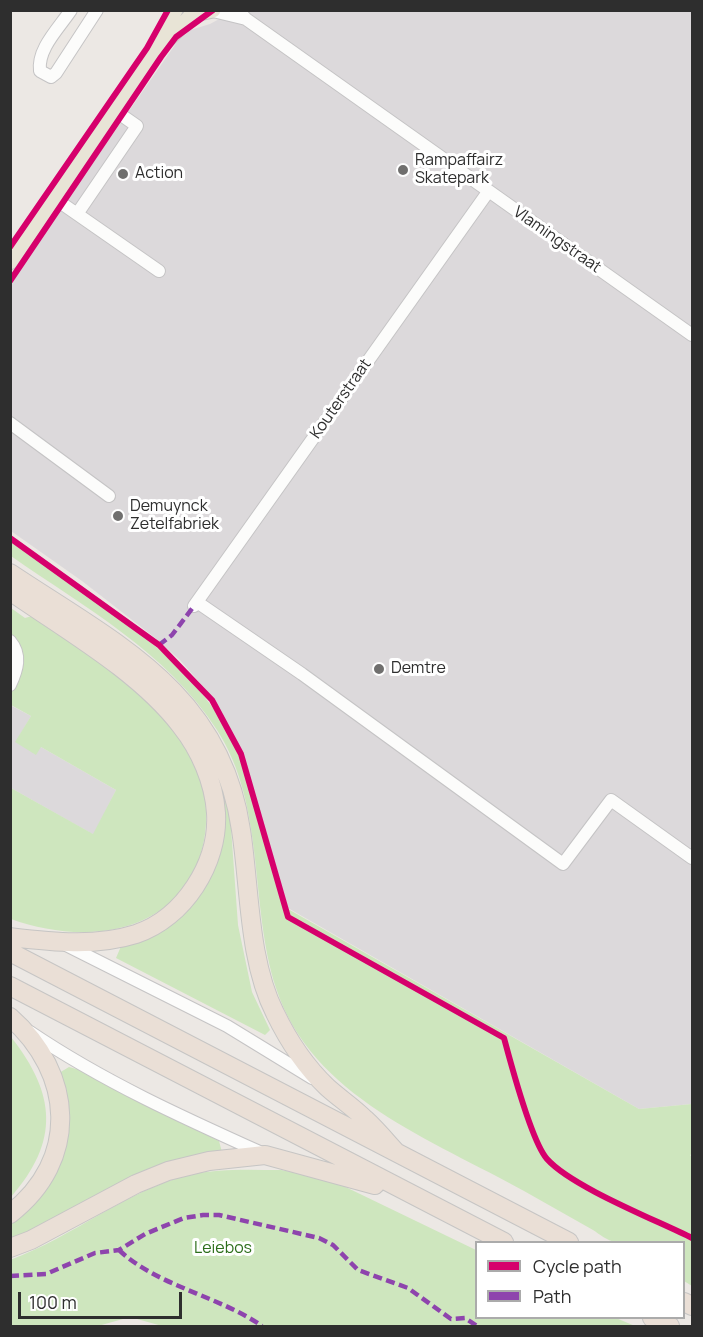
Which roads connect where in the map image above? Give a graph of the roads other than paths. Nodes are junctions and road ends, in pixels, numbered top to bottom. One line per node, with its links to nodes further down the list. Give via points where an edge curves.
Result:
1 (71, 10): 2 (street, via 39,62 40,71 47,76 56,73)
2 (97, 10)
3 (175, 10): 7 (main road)
4 (213, 10): 5 (main road); 6 (street, Vlamingstraat)
5 (193, 11): 7 (main road)
6 (242, 15): 9 (street, Vlamingstraat)
7 (152, 54): 8 (main road)
8 (114, 110): 10 (main road); 11 (street, via 137,126)
9 (488, 192): 14 (street, Vlamingstraat); 21 (street, Kouterstraat, via 195,604 302,674 563,864 610,800)
10 (54, 198): 11 (street); 12 (main road)
11 (77, 214): 13 (street)
12 (10, 262)
13 (159, 271)
14 (693, 335)
15 (10, 423): 16 (street)
16 (110, 496)
17 (10, 573): 27 (highway, via 141,660 189,706 209,737 225,770 241,828 249,903 270,1001 302,1058)
18 (10, 591): 23 (highway, via 145,688 180,724 196,746 216,812 211,853 192,891 173,912 137,933 98,942)
19 (10, 641): 20 (street, via 18,658)
20 (10, 685)
21 (693, 858)
22 (10, 936): 23 (highway)
23 (63, 943): 27 (street, via 227,1026)
24 (10, 952): 28 (highway)
25 (10, 986): 30 (highway)
26 (15, 1021): 29 (street, via 74,1062); 31 (highway, via 46,1059 54,1079 61,1122 57,1146 40,1186)
27 (326, 1087): 28 (highway, via 366,1119)
28 (396, 1152): 33 (highway)
29 (265, 1155): 30 (highway); 34 (highway, via 209,1161 168,1171)
30 (407, 1193): 32 (highway)
31 (10, 1214)
32 (502, 1241)
33 (567, 1241)
34 (10, 1248)
35 (656, 1319): 36 (highway)
36 (670, 1326)

